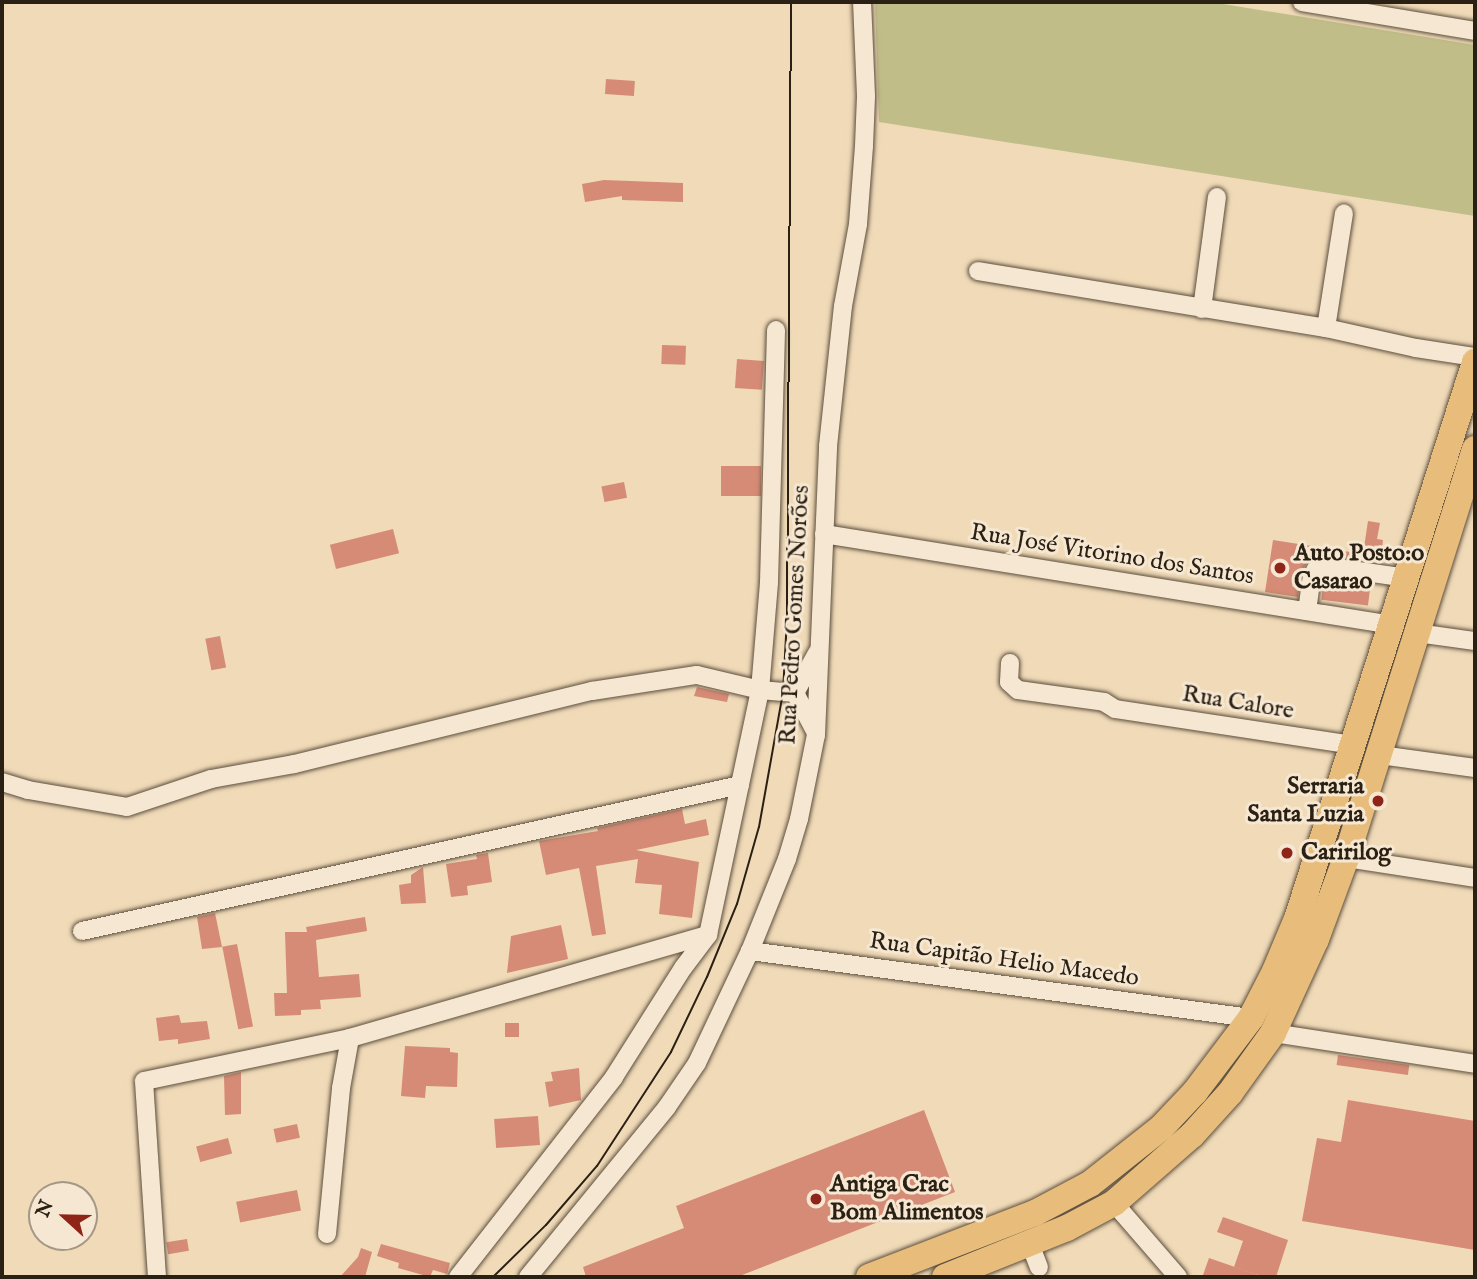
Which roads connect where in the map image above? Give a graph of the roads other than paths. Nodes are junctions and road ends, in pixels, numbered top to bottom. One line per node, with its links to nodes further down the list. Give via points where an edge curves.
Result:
1 (862, 2): 13 (street, Rua Pedro Gomes Norões, via 864,146 828,446)
2 (1301, 2): 3 (street)
3 (1475, 31)
4 (1217, 197): 7 (street)
5 (1345, 213): 8 (street)
6 (978, 271): 7 (street)
7 (1202, 309): 8 (street)
8 (1326, 328): 10 (street)
9 (776, 330): 20 (street)
10 (1475, 357)
11 (1475, 362): 14 (highway)
12 (1475, 449): 16 (highway)
13 (824, 534): 15 (street, Rua José Vitorino dos Santos); 18 (street, Rua Pedro Gomes Norões)
14 (1407, 578): 15 (street, via 1323,566 1312,576); 16 (highway)
15 (1307, 611): 16 (street, Rua José Vitorino dos Santos)
16 (1405, 629): 17 (street, Rua José Vitorino dos Santos); 23 (highway); 24 (highway)
17 (1475, 641)
18 (821, 644): 21 (street); 22 (street, Rua Pedro Gomes Norões)
19 (1010, 663): 23 (street, Rua Calore, via 1009,682 1018,690)
20 (760, 690): 21 (street); 26 (street, via 697,675 592,691 294,764 211,779 127,807); 27 (street)
21 (795, 692): 22 (street)
22 (816, 735): 32 (street, Rua Pedro Gomes Norões, via 788,859)
23 (1353, 745): 33 (highway, via 1298,916)
24 (1380, 755): 25 (street); 28 (highway)
25 (1475, 768)
26 (2, 782)
27 (740, 785): 30 (street); 31 (street)
28 (1346, 858): 29 (street); 34 (highway)
29 (1475, 878)
30 (82, 931)
31 (708, 935): 35 (street); 40 (street, via 614,1077)
32 (750, 951): 33 (street, Rua Capitão Helio Macedo); 41 (street, Rua Pedro Gomes Norões, via 697,1063 667,1107)
33 (1251, 1018): 42 (highway, via 1161,1128 1090,1184 1035,1213)
34 (1273, 1033): 36 (street); 37 (highway, via 1192,1136)
35 (351, 1038): 38 (street, via 341,1088); 39 (street, via 144,1081)
36 (1475, 1064)
37 (1114, 1203): 43 (highway, via 1034,1255); 44 (street)
38 (327, 1234)
39 (157, 1277)
40 (458, 1277)
41 (528, 1277)
42 (869, 1277)
43 (945, 1277)
44 (1178, 1277)

